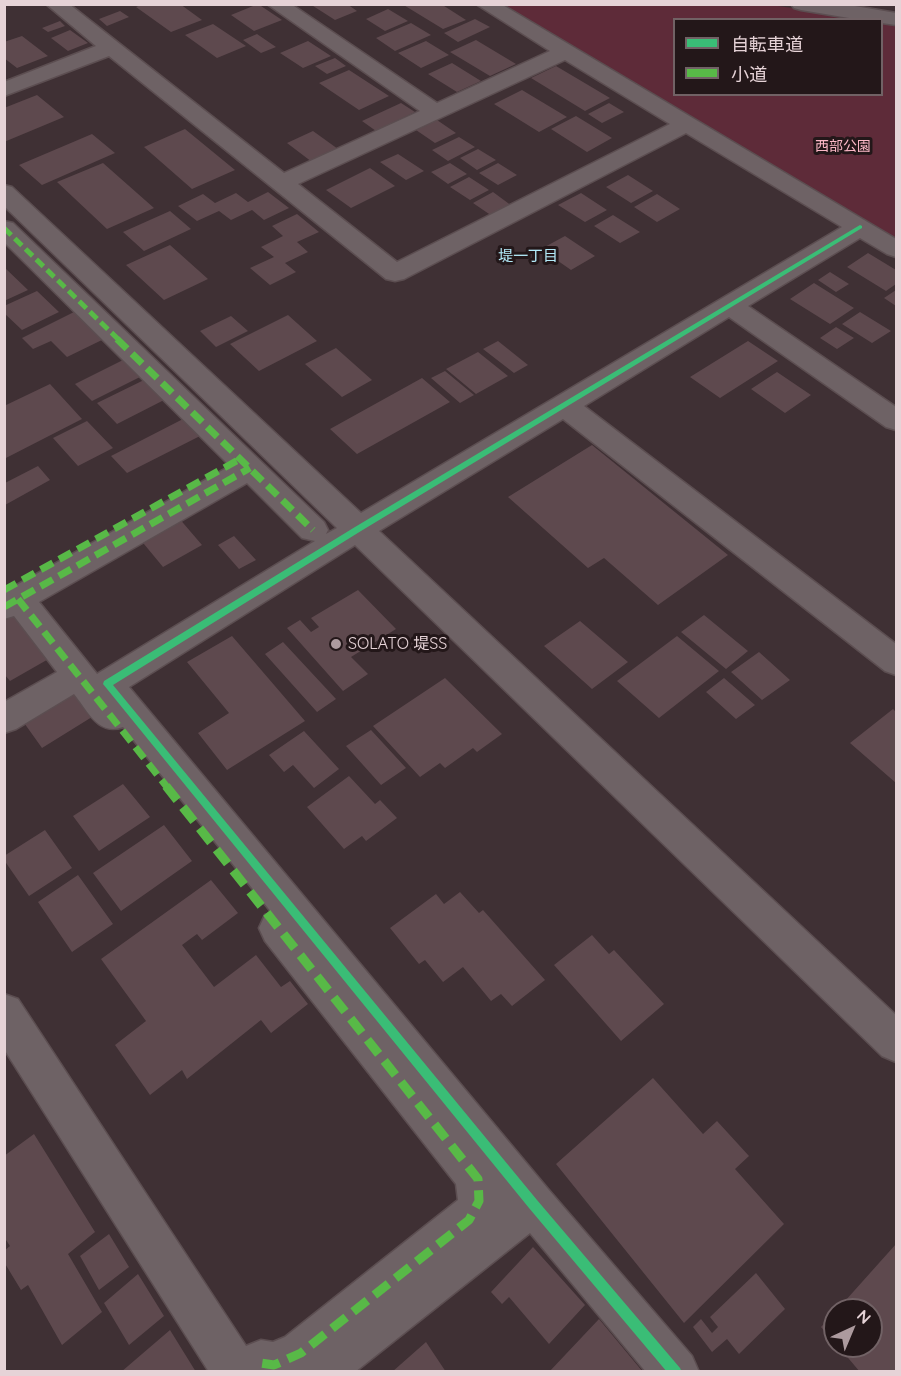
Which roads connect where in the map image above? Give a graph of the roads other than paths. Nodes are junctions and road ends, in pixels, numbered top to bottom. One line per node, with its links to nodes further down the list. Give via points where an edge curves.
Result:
1 (57, 4): 6 (street)
2 (277, 4): 9 (street)
3 (486, 4): 7 (street)
4 (801, 4): 5 (street)
5 (897, 19)
6 (111, 48): 8 (street); 11 (street)
7 (566, 52): 9 (street); 10 (street)
8 (4, 90)
9 (436, 112): 11 (street)
10 (687, 124): 11 (street, via 395,273); 13 (street)
11 (281, 183)
12 (4, 192): 20 (street)
13 (860, 227): 15 (street); 16 (street)
14 (4, 228): 19 (street)
15 (897, 249)
16 (730, 306): 17 (street); 18 (street)
17 (565, 406): 20 (street); 23 (street)
18 (897, 420)
19 (245, 464): 21 (street); 22 (street)
20 (358, 529): 27 (street); 28 (street, via 106,684)
21 (313, 530)
22 (9, 598): 29 (street, via 478,1179 478,1206 469,1220 301,1353 274,1365)
23 (897, 662)
24 (64, 683): 25 (street)
25 (4, 719)
26 (4, 1013): 29 (street)
27 (897, 1042)
28 (534, 1204): 30 (street); 31 (street)
29 (249, 1367)
30 (318, 1371)
31 (676, 1371)

